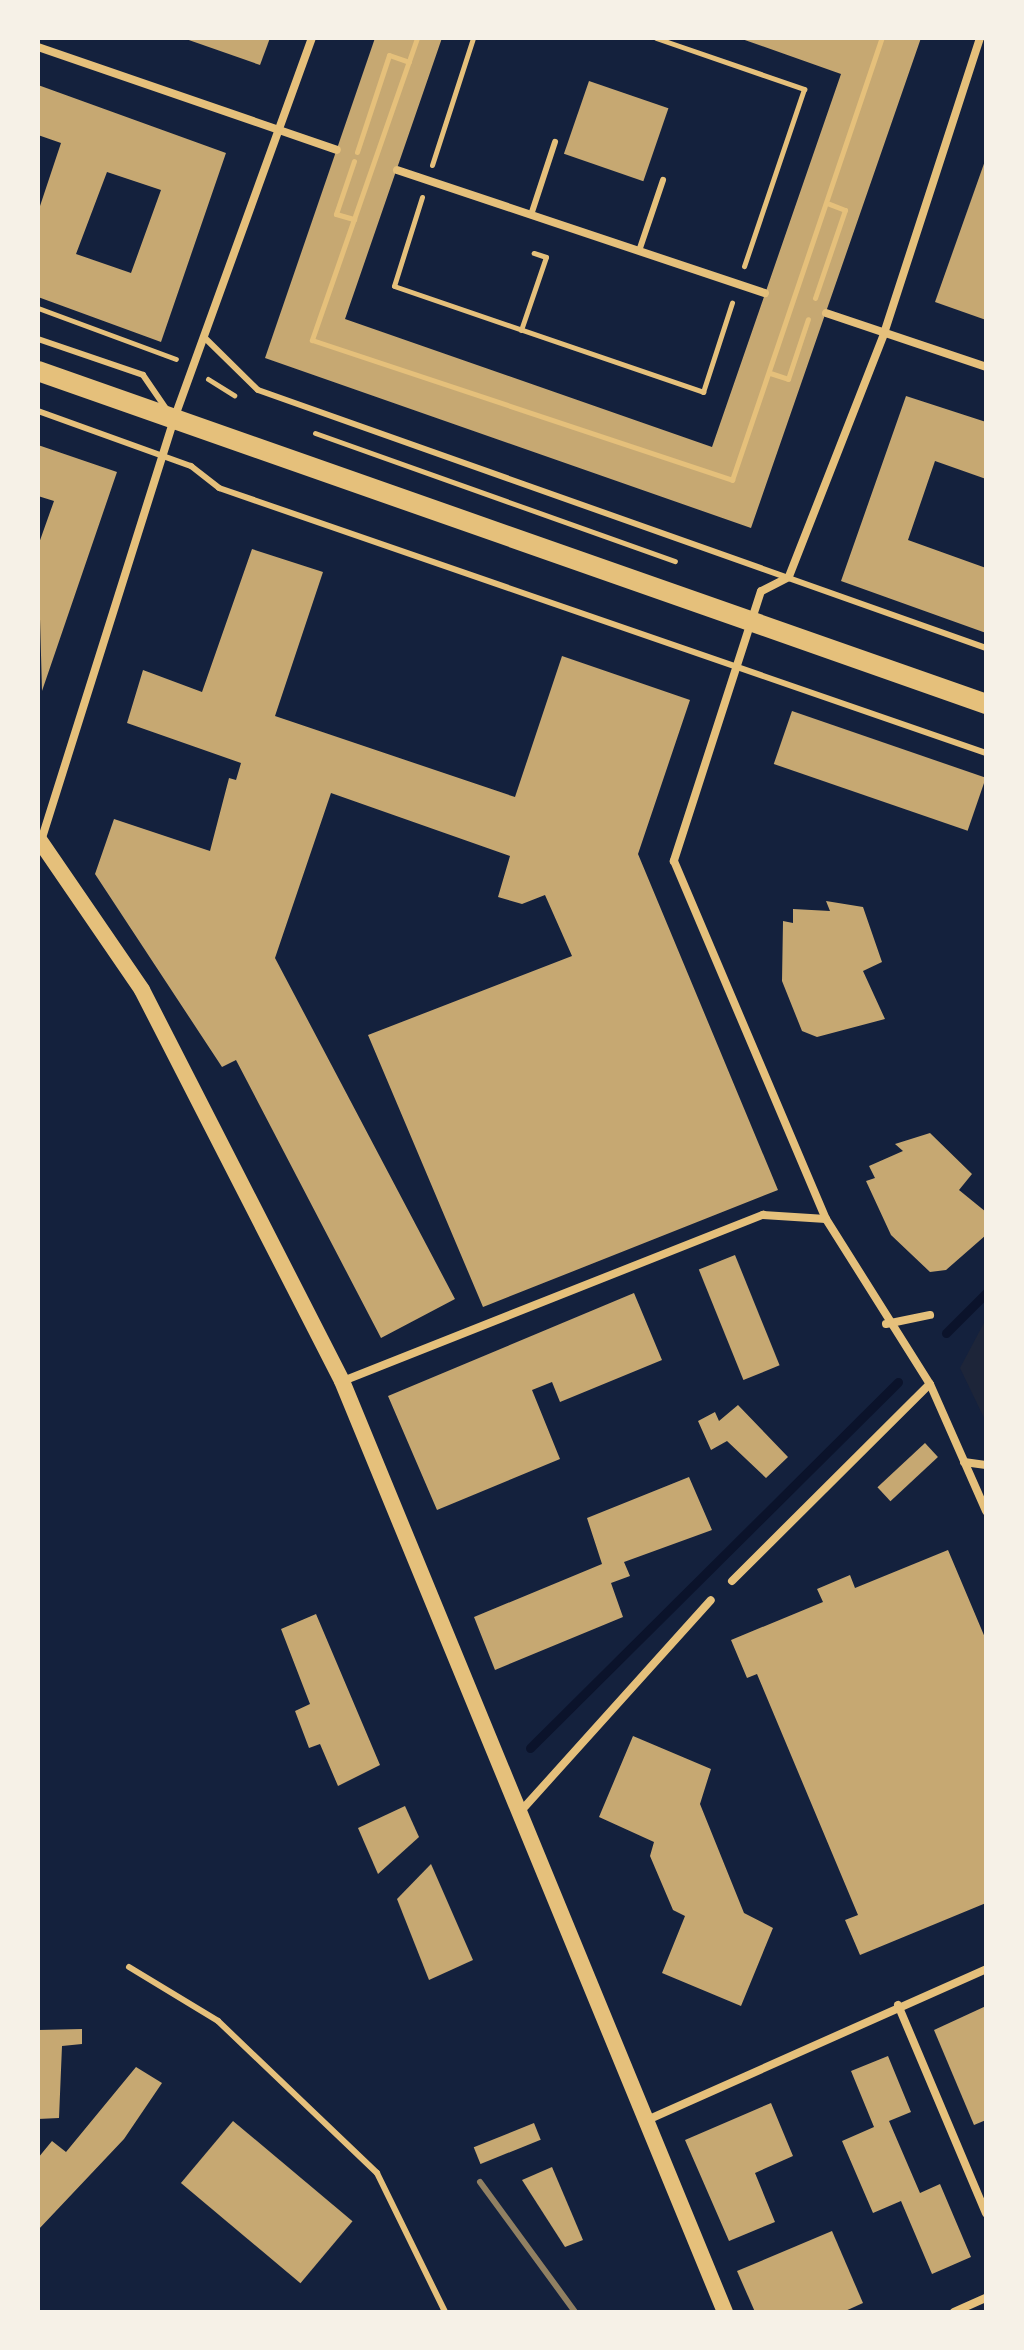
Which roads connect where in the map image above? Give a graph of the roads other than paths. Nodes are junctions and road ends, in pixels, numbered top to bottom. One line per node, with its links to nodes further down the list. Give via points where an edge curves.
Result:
1 (312, 38): 4 (street)
2 (980, 38): 13 (street)
3 (38, 47): 4 (street)
4 (278, 130): 6 (street); 14 (street)
5 (555, 142): 9 (lane)
6 (337, 150)
7 (397, 170): 9 (street)
8 (663, 180): 10 (lane)
9 (531, 215): 10 (street)
10 (639, 251): 11 (street)
11 (765, 293)
12 (826, 313): 13 (street)
13 (884, 334): 16 (street); 21 (street)
14 (205, 338): 19 (street); 21 (lane, via 258,390)
15 (38, 339): 19 (lane, via 143,375)
16 (986, 367)
17 (38, 371): 19 (main road)
18 (38, 411): 20 (lane)
19 (174, 419): 20 (street); 22 (main road)
20 (162, 456): 24 (lane, via 219,488); 27 (street)
21 (789, 577): 22 (street, via 761,591); 23 (lane)
22 (751, 622): 24 (street); 25 (main road)
23 (986, 648)
24 (737, 665): 26 (lane); 28 (street, via 674,861)
25 (986, 704)
26 (986, 753)
27 (40, 840): 31 (main road, via 142,990)
28 (826, 1219): 30 (street); 31 (street, via 763,1215)
29 (930, 1315): 30 (street)
30 (886, 1324): 32 (street)
31 (342, 1381): 38 (main road)
32 (930, 1384): 33 (street); 36 (street)
33 (964, 1462): 34 (street); 35 (street)
34 (986, 1465)
35 (986, 1511)
36 (732, 1581)
37 (711, 1600): 38 (street)
38 (516, 1815): 42 (main road)
39 (129, 1967): 45 (lane, via 218,2021 377,2173)
40 (986, 1969): 41 (street)
41 (898, 2005): 42 (street); 43 (street)
42 (645, 2121): 46 (main road)
43 (986, 2213)
44 (986, 2298): 47 (street)
45 (445, 2312)
46 (725, 2312)
47 (954, 2312)

